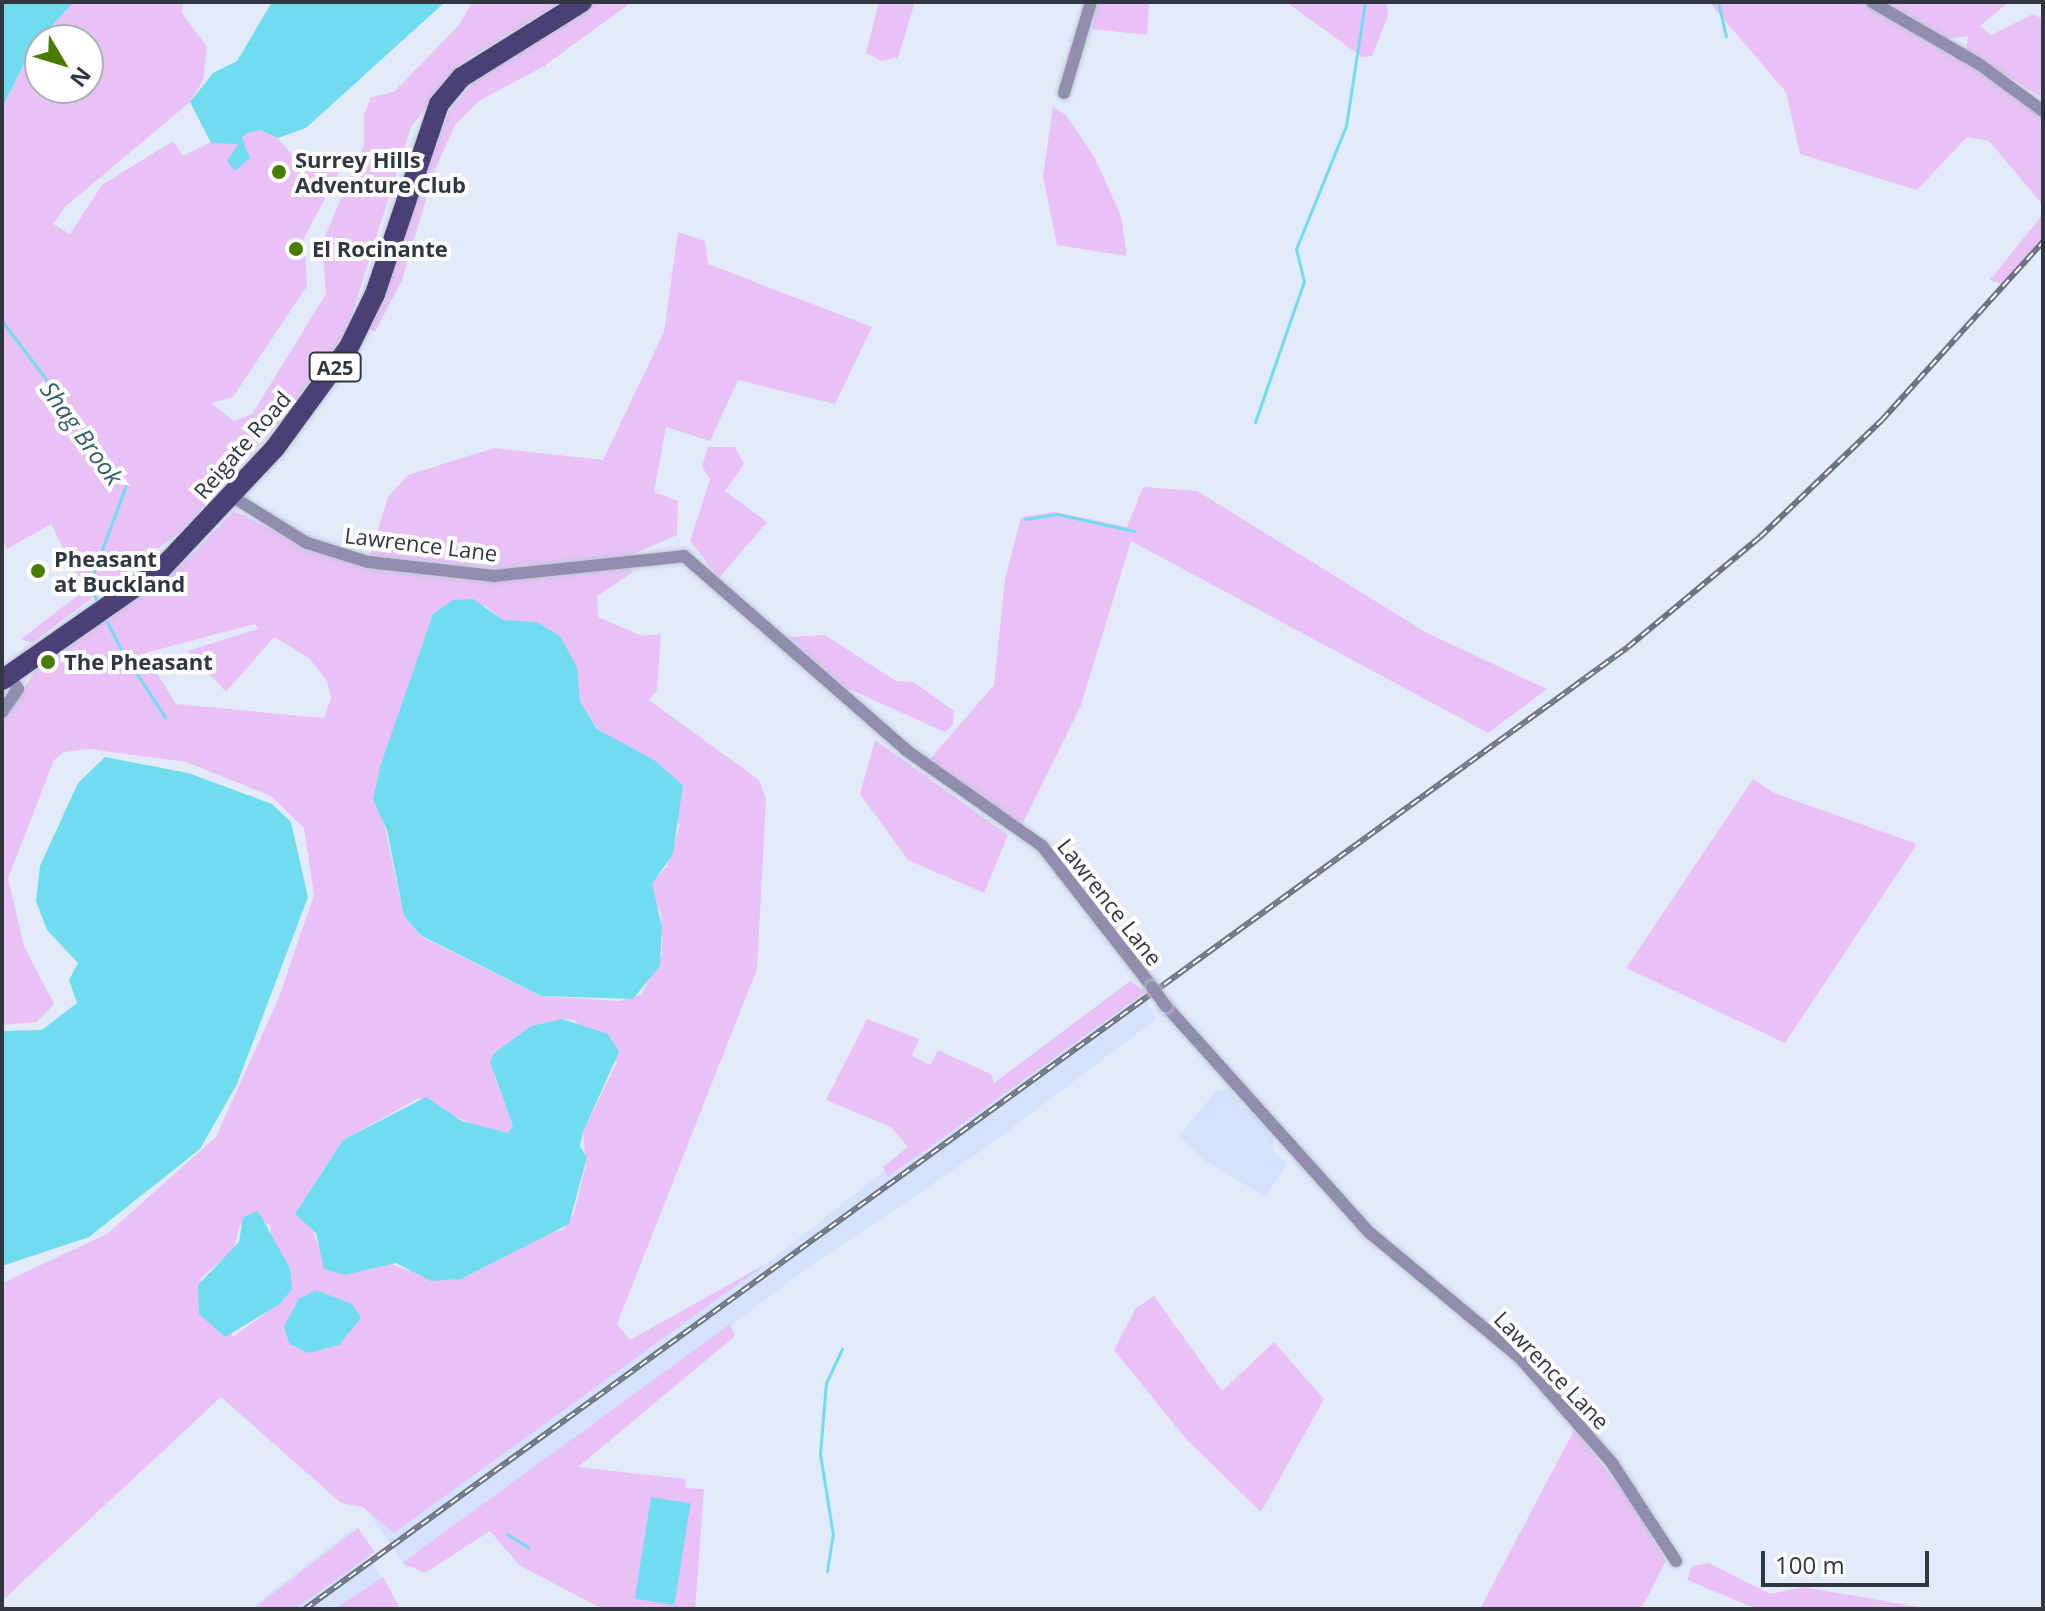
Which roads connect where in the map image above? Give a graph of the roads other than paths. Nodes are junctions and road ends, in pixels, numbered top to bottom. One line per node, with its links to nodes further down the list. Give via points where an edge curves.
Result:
1 (582, 2): 6 (main road, Reigate Road / A25, via 462,77 439,104 391,253 349,347)
2 (1091, 2): 4 (street)
3 (1872, 2): 5 (street, via 1979,64)
4 (1064, 93)
5 (2043, 111)
6 (233, 497): 7 (main road, Reigate Road / A25, via 161,569); 9 (street, Lawrence Lane, bridge, via 307,543 368,562 494,576 596,569 646,555 684,556 906,750 1042,846 1166,1006 1370,1233 1521,1359 1612,1463)
7 (5, 678): 8 (street, via 18,689)
8 (2, 712)
9 (1676, 1561)

